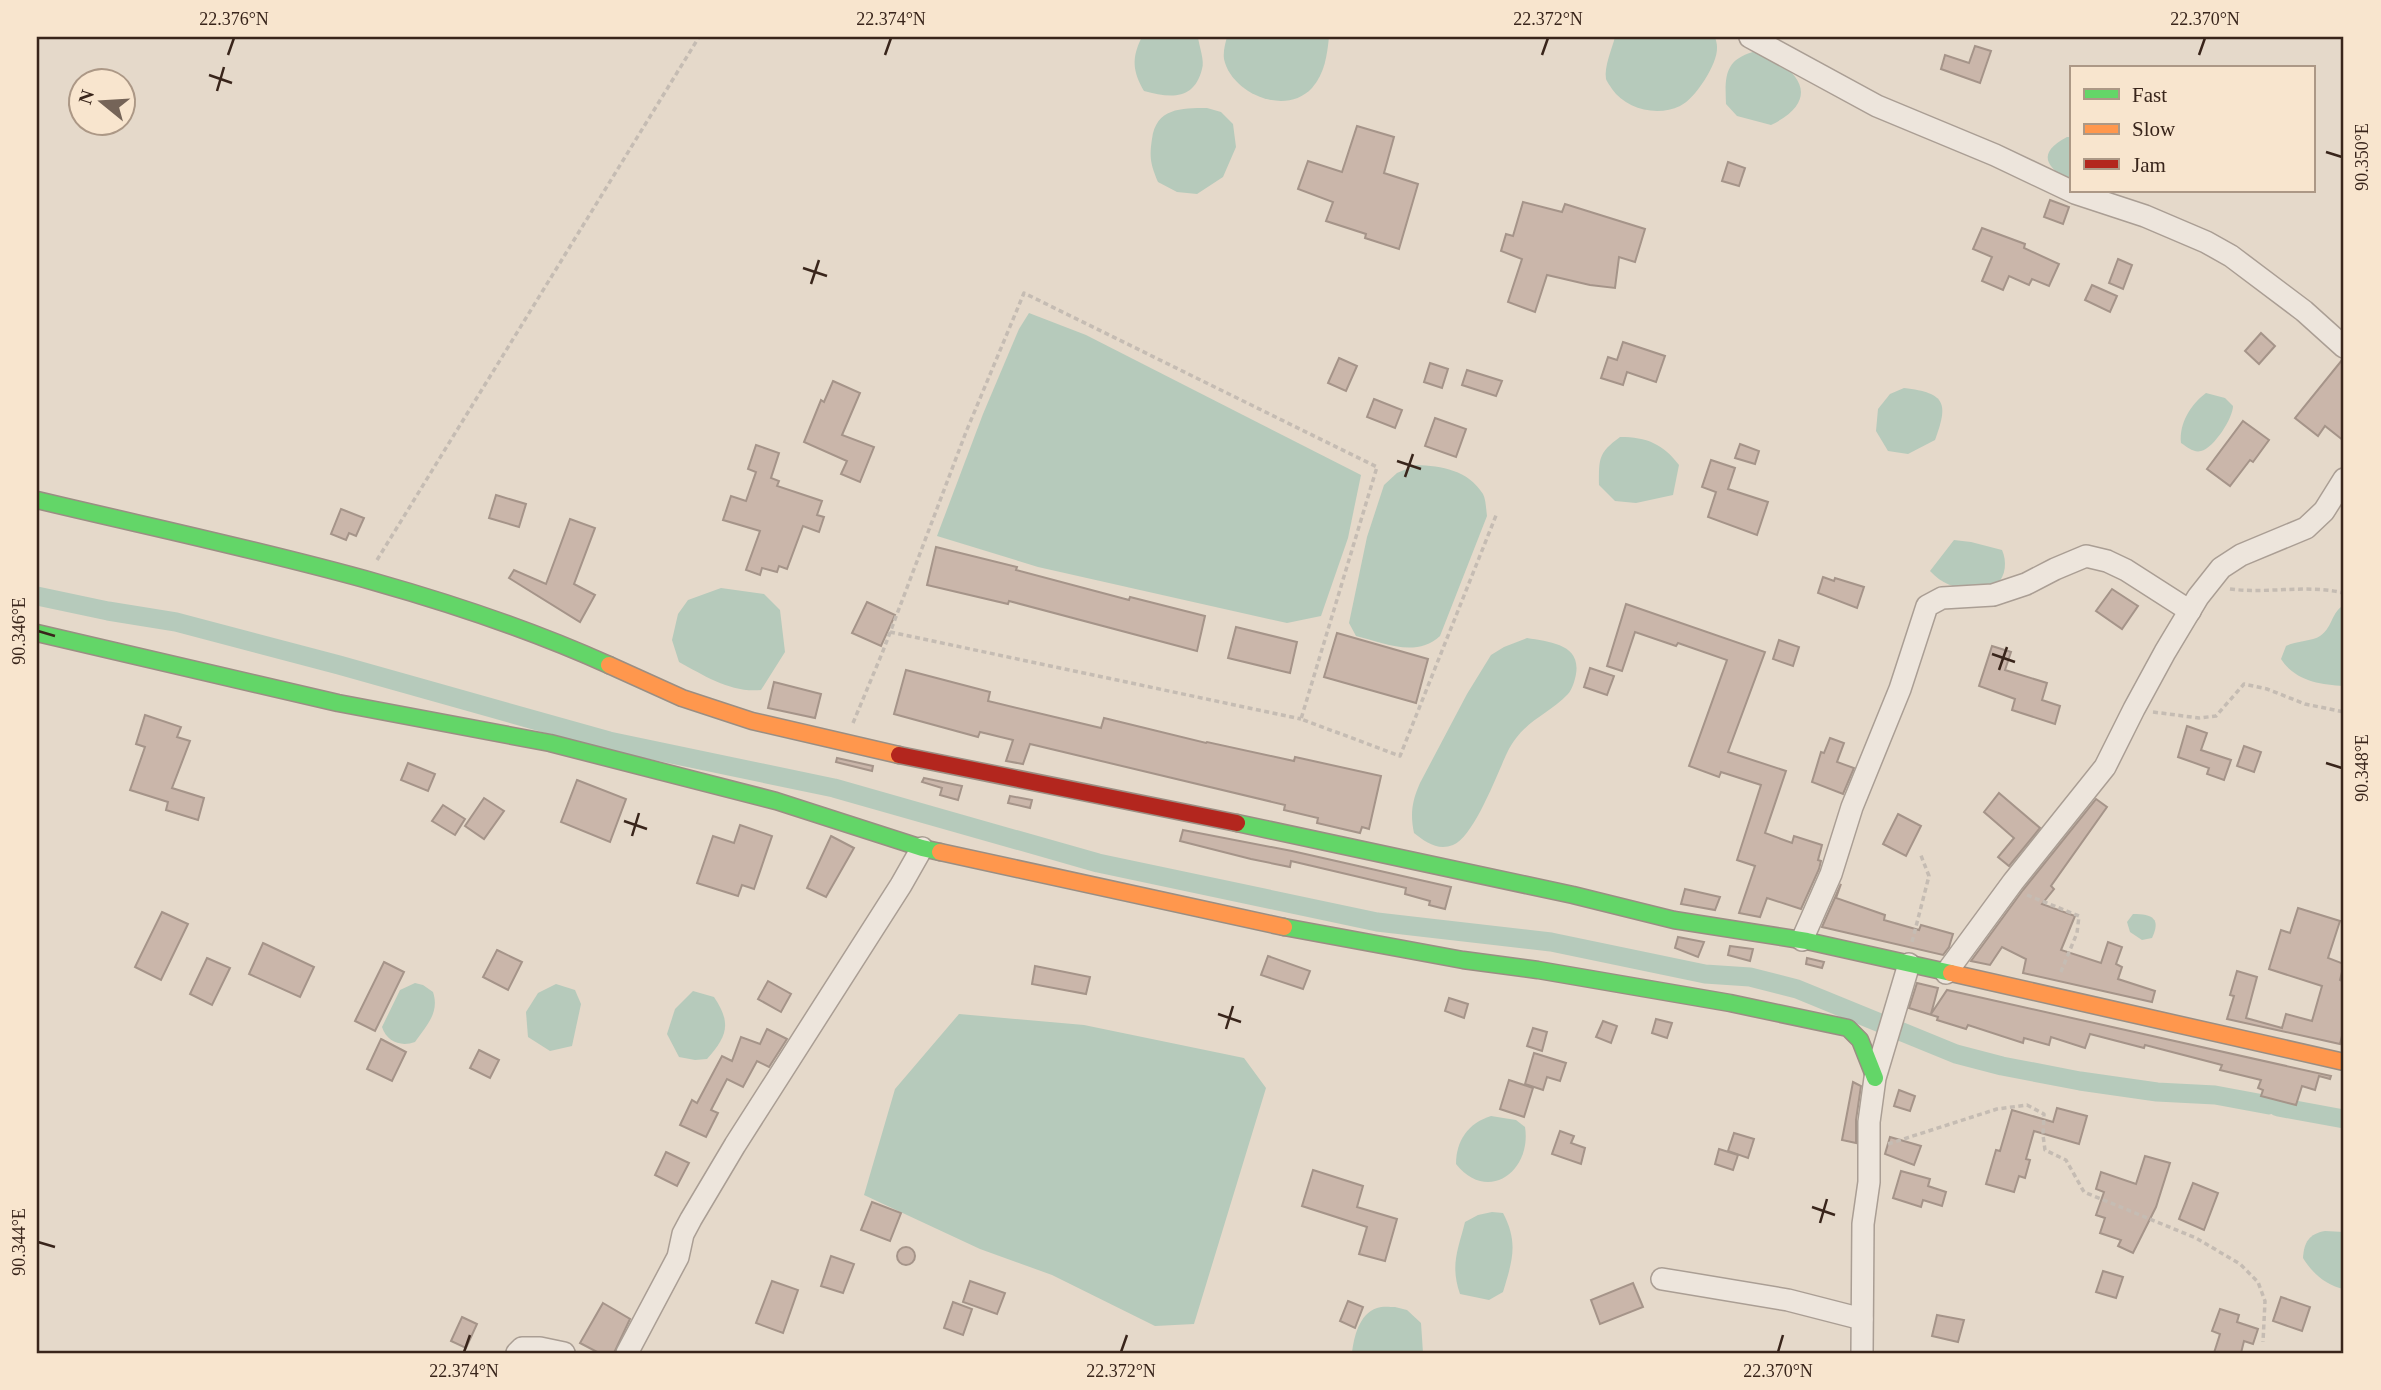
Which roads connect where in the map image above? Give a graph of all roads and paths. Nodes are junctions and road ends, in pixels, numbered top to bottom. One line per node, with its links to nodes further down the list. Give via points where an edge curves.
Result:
1 (699, 37): 9 (path)
2 (1750, 37): 3 (street, via 1877,106)
3 (2070, 191)
4 (2073, 192): 5 (street, via 2145,216 2231,256)
5 (2344, 347)
6 (2344, 478): 10 (street, via 2324,511 2305,528 2241,555 2221,568)
7 (37, 500): 9 (street)
8 (1497, 513): 17 (path, via 1400,756)
9 (366, 578): 18 (street, via 542,637 694,702 752,721)
10 (2207, 587): 11 (path, via 2245,591 2324,588); 12 (street)
11 (2344, 593)
12 (2190, 611): 15 (street); 22 (street, via 2126,570 2086,556 1993,595 1942,598 1927,606 1831,874)
13 (890, 632): 17 (path); 17 (path, via 1024,293 1377,467); 18 (path)
14 (37, 633): 19 (street, via 338,703 550,743 776,801)
15 (2134, 709): 16 (path, via 2216,716 2244,684); 21 (street, via 2105,767)
16 (2344, 712)
17 (1301, 719)
18 (845, 741): 22 (street, via 1674,920)
19 (922, 848): 27 (street, via 1359,943 1717,1000 1848,1028 1860,1040); 34 (street, via 691,1219 678,1257)
20 (1920, 853): 23 (path, via 1929,876)
21 (2009, 887): 24 (street); 25 (path, via 2079,916 2066,962 2059,976)
22 (1802, 940): 23 (street)
23 (1908, 964): 24 (street); 27 (street)
24 (1946, 973): 26 (street)
25 (2052, 975)
26 (2344, 1062)
27 (1875, 1078): 28 (street)
28 (1869, 1150): 30 (street); 31 (path, via 1997,1109 2027,1105 2044,1114 2045,1150 2066,1160 2084,1192 2196,1238 2240,1264 2258,1282 2265,1301)
29 (1662, 1279): 30 (street, via 1788,1300)
30 (1862, 1319): 35 (street)
31 (2263, 1342)
32 (517, 1353): 33 (street, via 522,1348)
33 (564, 1353)
34 (627, 1353)
35 (1862, 1353)

